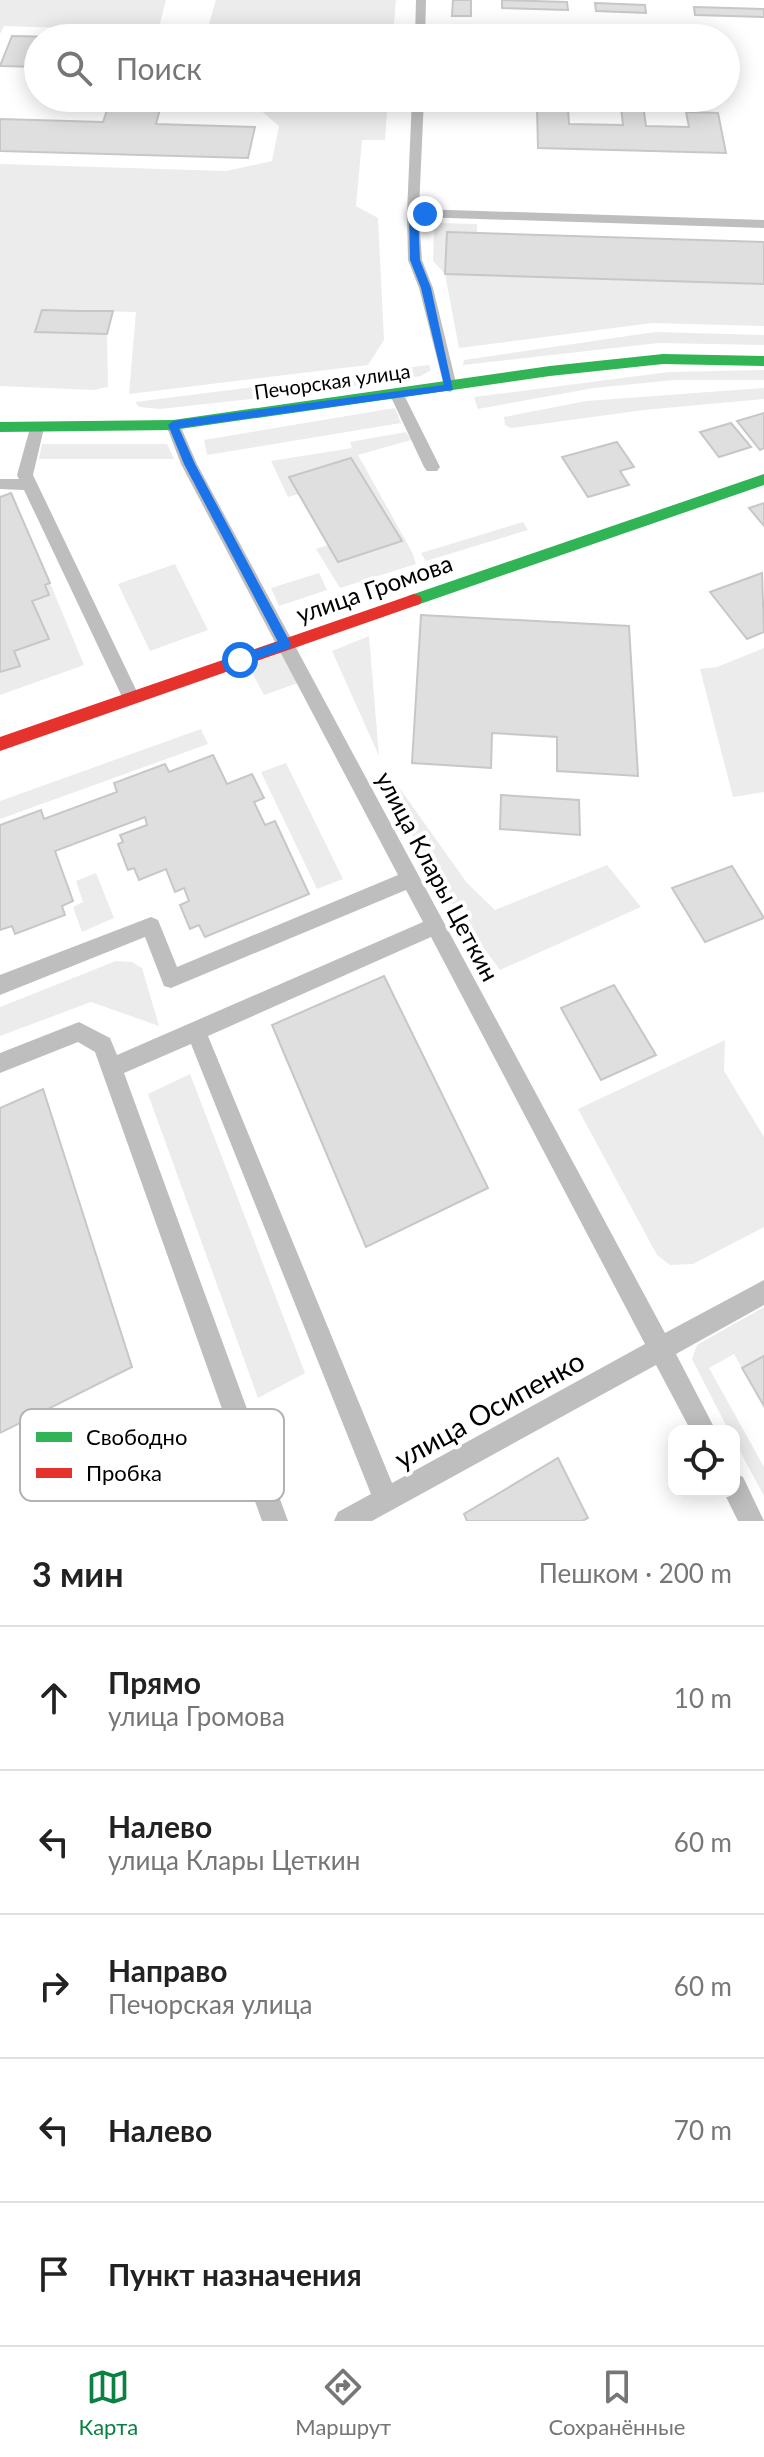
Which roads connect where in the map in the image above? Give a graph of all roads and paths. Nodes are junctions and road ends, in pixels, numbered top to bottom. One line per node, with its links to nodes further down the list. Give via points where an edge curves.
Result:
1 (421, 0): 2 (lane)
2 (420, 24)
3 (417, 112): 4 (lane)
4 (413, 213): 5 (lane); 7 (lane, via 415,260)
5 (764, 224)
6 (764, 361): 7 (street, Печорская улица, via 663,359)
7 (450, 387): 8 (street, Печорская улица)
8 (397, 395): 9 (street, Печорская улица); 12 (lane)
9 (173, 425): 11 (street, Печорская улица); 16 (lane, улица Клары Цеткин)
10 (0, 427): 11 (street, Печорская улица)
11 (37, 428): 15 (lane, via 25,475)
12 (432, 467)
13 (764, 479): 16 (street, улица Громова)
14 (0, 484): 15 (lane)
15 (29, 485): 17 (lane)
16 (285, 644): 17 (street, улица Громова); 19 (lane, улица Клары Цеткин)
17 (131, 698): 18 (street, улица Громова)
18 (0, 744)
19 (410, 879): 20 (lane, улица Клары Цеткин); 21 (lane, via 171,979 151,926)
20 (435, 926): 22 (lane); 26 (lane, улица Клары Цеткин)
21 (0, 985)
22 (196, 1031): 24 (lane); 30 (lane)
23 (0, 1063): 24 (lane, via 79,1032 103,1045)
24 (111, 1068): 27 (lane)
25 (764, 1292): 26 (lane, улица Осипенко)
26 (661, 1349): 28 (lane, улица Клары Цеткин); 30 (lane, улица Осипенко)
27 (234, 1409)
28 (701, 1425)
29 (740, 1497): 34 (lane)
30 (386, 1500): 33 (lane, улица Осипенко)
31 (268, 1501): 32 (lane)
32 (275, 1521)
33 (347, 1521)
34 (752, 1521)

